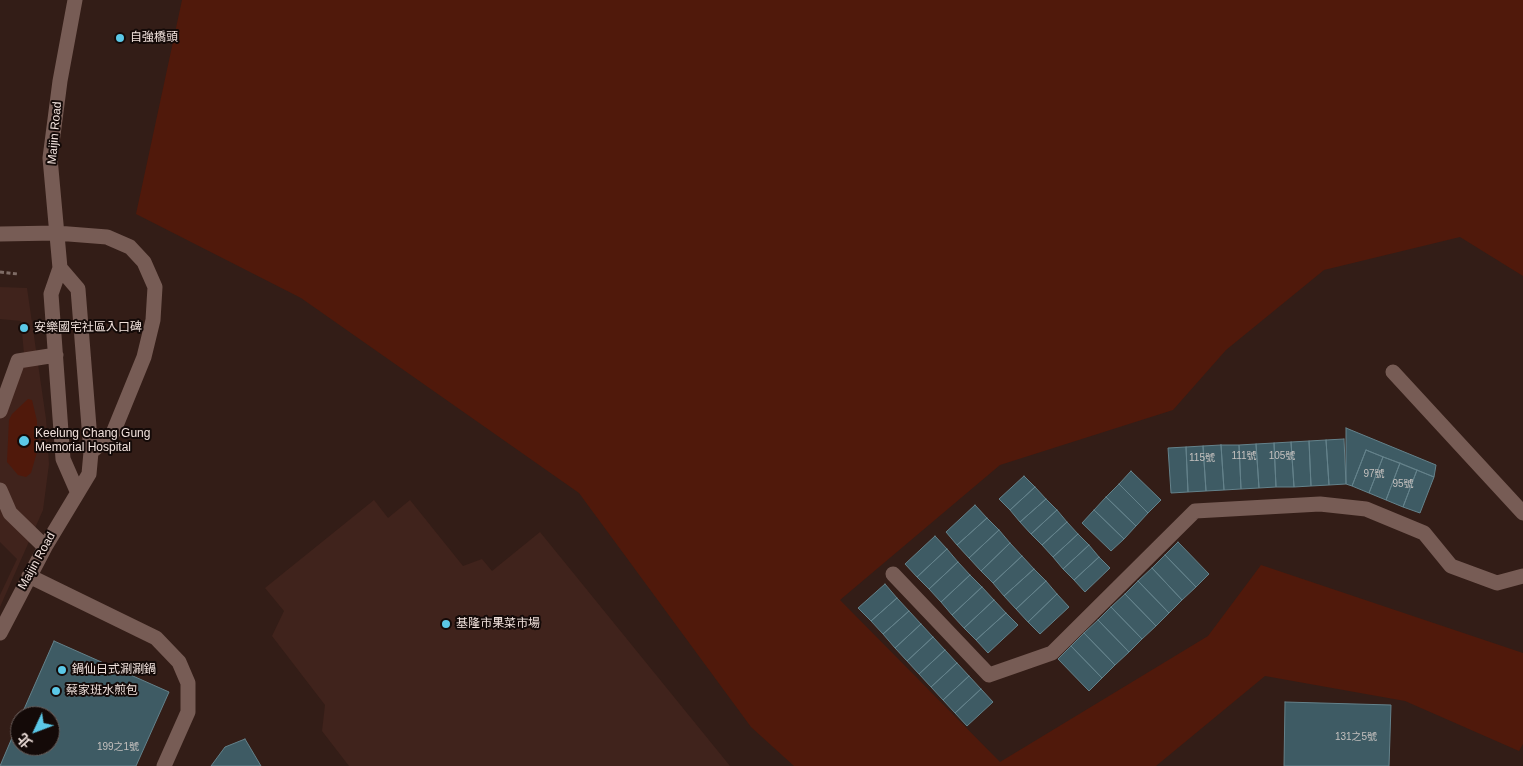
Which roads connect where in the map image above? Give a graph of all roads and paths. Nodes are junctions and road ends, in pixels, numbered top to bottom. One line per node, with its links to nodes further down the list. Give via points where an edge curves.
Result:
1 (75, 0): 2 (street, Maijin Road, via 50,158)
2 (56, 233): 3 (street); 4 (street, Maijin Road); 10 (street, via 107,237 130,247 144,262 154,288 153,320 144,357 113,433)
3 (0, 234)
4 (60, 268): 7 (street, Maijin Road, via 51,294); 10 (street, Maijin Road, via 78,289)
5 (0, 272): 6 (path)
6 (18, 274)
7 (56, 355): 9 (street, via 18,361); 12 (street, Maijin Road, via 63,459)
8 (1393, 372): 13 (street)
9 (0, 411)
10 (91, 452): 12 (street, Maijin Road, via 89,474)
11 (0, 490): 14 (street, via 10,513)
12 (77, 491): 14 (street, Maijin Road)
13 (1523, 513)
14 (45, 547): 16 (street, Maijin Road)
15 (893, 574): 17 (street, via 989,675 1052,653 1195,511 1320,504 1366,509 1424,533 1450,566 1496,583)
16 (29, 576): 18 (street, Maijin Road); 19 (street, via 156,638 179,662 188,683 188,712)
17 (1523, 576)
18 (0, 633)
19 (164, 766)

